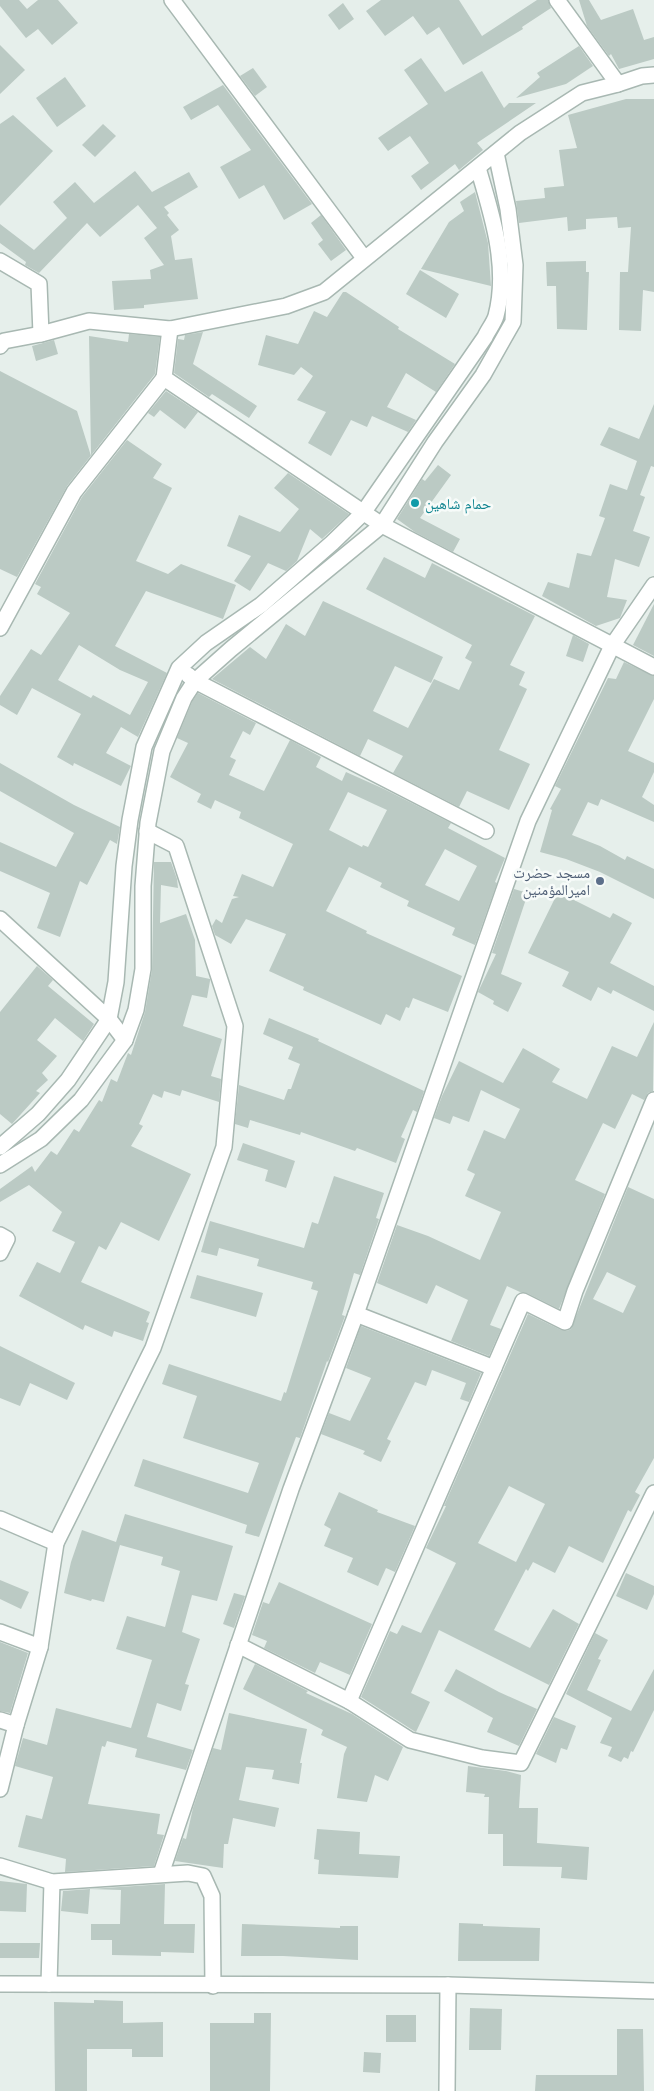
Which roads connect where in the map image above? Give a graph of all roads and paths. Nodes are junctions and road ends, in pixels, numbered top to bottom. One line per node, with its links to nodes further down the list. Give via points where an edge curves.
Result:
1 (172, 0): 7 (street)
2 (557, 0): 4 (street)
3 (654, 75): 4 (street)
4 (618, 84): 5 (street, via 582,93 520,133)
5 (496, 154): 6 (street); 14 (street, via 508,209 515,266 513,322 484,375 435,442)
6 (478, 168): 7 (street); 13 (street, via 498,242 500,277 495,317 485,337)
7 (364, 258): 9 (street, via 324,292 286,306)
8 (0, 261): 10 (street, via 40,284)
9 (170, 329): 10 (street, via 89,321); 12 (street)
10 (41, 334): 11 (street, via 4,341)
11 (0, 346)
12 (164, 378): 13 (street); 17 (street, via 74,492)
13 (363, 513): 14 (street); 16 (street)
14 (382, 525): 16 (street); 18 (street)
15 (654, 585): 18 (street)
16 (268, 609): 20 (street, via 206,643); 21 (street)
17 (0, 628)
18 (612, 646): 19 (street); 35 (street, via 528,820)
19 (654, 667)
20 (179, 668): 21 (street); 22 (street, via 144,747)
21 (195, 681): 23 (street, via 184,698 162,751); 24 (street)
22 (130, 820): 23 (street); 26 (street, via 116,982)
23 (148, 827): 27 (street, via 143,886 143,969 136,1010); 39 (street, via 176,846 235,1026 224,1147 153,1348)
24 (486, 831)
25 (0, 918): 26 (street)
26 (109, 1018): 27 (street); 30 (street, via 68,1080 38,1114)
27 (125, 1040): 31 (street, via 81,1100 41,1139)
28 (654, 1100): 29 (street)
29 (650, 1118): 36 (street, via 575,1290 565,1322 523,1301)
30 (2, 1141): 31 (street)
31 (17, 1155): 32 (street)
32 (0, 1165)
33 (0, 1235): 34 (street, via 7,1239)
34 (0, 1253)
35 (356, 1314): 36 (street); 41 (street)
36 (494, 1368): 43 (street)
37 (654, 1493): 43 (street, via 522,1763 482,1758 410,1740)
38 (0, 1519): 39 (street)
39 (56, 1543): 42 (street)
40 (0, 1632): 42 (street)
41 (238, 1645): 43 (street); 48 (street)
42 (40, 1647): 45 (street)
43 (349, 1701)
44 (0, 1720): 45 (street)
45 (16, 1725): 46 (street)
46 (0, 1789)
47 (0, 1866): 49 (street)
48 (161, 1874): 49 (street); 53 (street, via 203,1876 212,1896)
49 (52, 1882): 51 (street)
50 (0, 1984): 51 (street)
51 (49, 1984): 53 (street)
52 (448, 1985): 53 (street); 54 (street); 55 (street)
53 (213, 1986)
54 (654, 1991)
55 (447, 2091)

